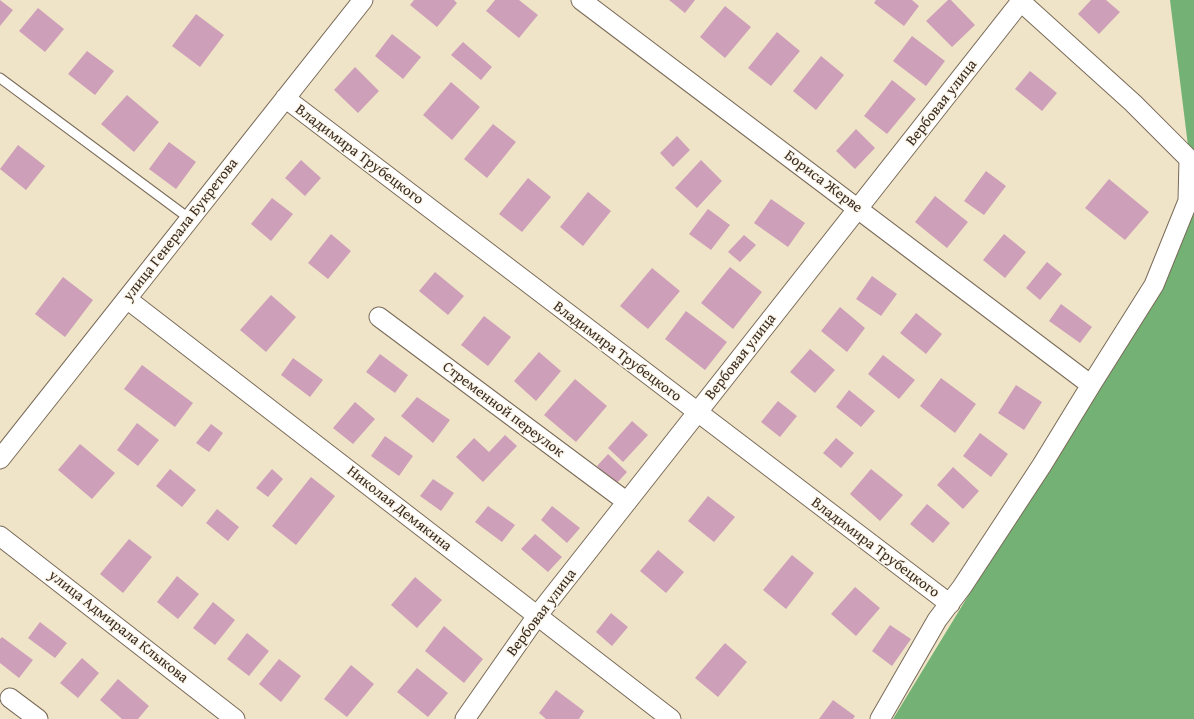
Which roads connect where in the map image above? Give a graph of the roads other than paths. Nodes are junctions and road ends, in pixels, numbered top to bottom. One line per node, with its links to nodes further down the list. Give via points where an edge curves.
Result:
1 (363, 0): 5 (street, улица Генерала Букретова)
2 (581, 0): 6 (street, Бориса Жерве)
3 (1021, 1): 6 (street, Вербовая улица); 10 (street, via 1134,103 1189,159 1188,201 1154,285)
4 (0, 78): 7 (lane)
5 (285, 98): 7 (street, улица Генерала Букретова); 11 (street, Владимира Трубецкого)
6 (858, 209): 10 (street, Бориса Жерве); 11 (street, Вербовая улица)
7 (190, 220): 8 (street, улица Генерала Букретова)
8 (127, 299): 12 (street, улица Генерала Букретова); 16 (street, Николая Демякина)
9 (379, 317): 13 (street, Стременной переулок)
10 (1091, 385): 15 (street, via 1042,466)
11 (697, 413): 13 (street, Вербовая улица); 15 (street, Владимира Трубецкого)
12 (0, 459)
13 (627, 502): 16 (street, Вербовая улица)
14 (0, 536): 19 (street, улица Адмирала Клыкова)
15 (950, 604): 22 (street, via 937,620)
16 (537, 616): 20 (street, Вербовая улица); 21 (street, Николая Демякина)
17 (10, 698): 18 (street)
18 (38, 719)
19 (236, 719)
20 (465, 719)
21 (671, 719)
22 (880, 719)

